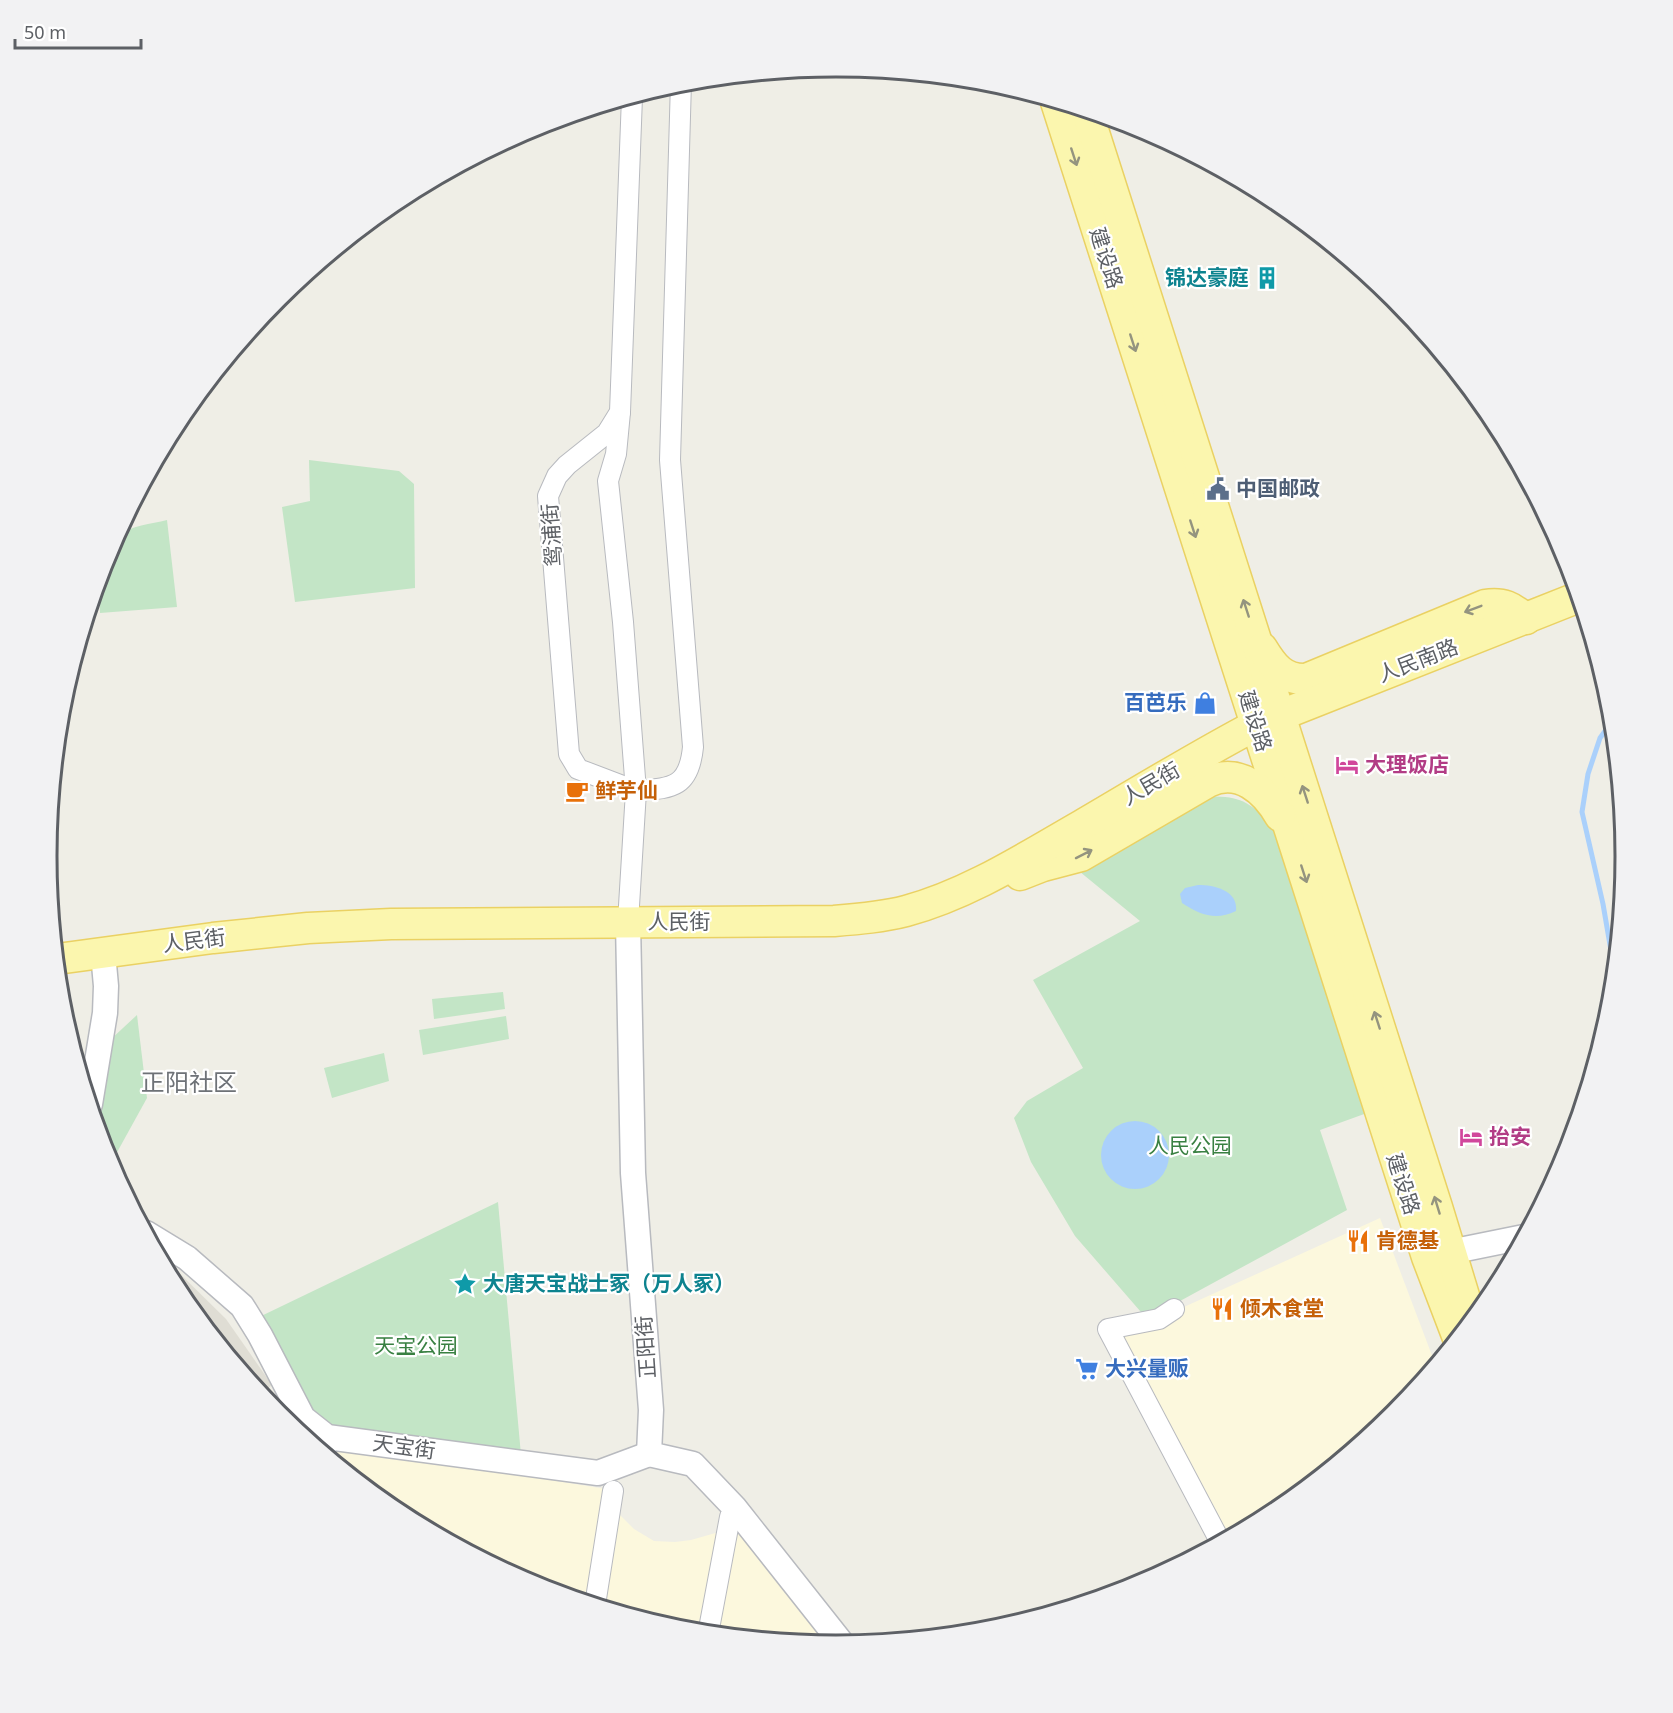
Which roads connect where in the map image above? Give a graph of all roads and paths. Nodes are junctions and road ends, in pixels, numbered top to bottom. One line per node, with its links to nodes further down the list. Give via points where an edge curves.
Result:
1 (681, 93): 10 (street, via 670,460 693,747 691,763 677,784)
2 (632, 105): 5 (street)
3 (1059, 110): 9 (main road, 建设路, one-way to 9)
4 (1090, 119): 8 (main road, 建设路, one-way to 4)
5 (620, 412): 10 (street, via 616,454 608,481); 10 (street, 鸳浦街, via 607,434 557,476 548,496 569,754 578,769)
6 (1573, 600): 7 (main road, 人民南路)
7 (1526, 619): 8 (main road, one-way to 8, via 1509,606 1485,605 1306,679 1290,678 1277,670); 9 (main road, 人民南路)
8 (1256, 638): 9 (main road, 建设路)
9 (1268, 720): 11 (main road, 建设路); 12 (main road, 人民街, via 1018,862); 19 (main road, 建设路, one-way to 9)
10 (636, 791): 13 (street)
11 (1294, 843): 12 (main road, one-way to 11, via 1081,856 1221,777 1241,779 1258,789 1274,806); 19 (main road, 建设路, one-way to 19)
12 (948, 896): 13 (main road, 人民街, via 905,911 853,920)
13 (628, 922): 14 (main road, 人民街, via 456,922 320,928); 24 (street, 正阳街, via 633,1173 651,1410)
14 (103, 953): 15 (main road, 人民街); 16 (street, via 105,1013)
15 (64, 958)
16 (93, 1088)
17 (1516, 1239): 19 (street)
18 (158, 1240): 23 (street, 天宝街, via 187,1258 242,1306 303,1418)
19 (1439, 1254): 21 (main road, 建设路); 22 (main road, 建设路)
20 (1174, 1309): 27 (street, via 1158,1320 1108,1329)
21 (1468, 1313)
22 (1456, 1330)
23 (326, 1445): 24 (street, 天宝街, via 598,1473)
24 (648, 1455): 30 (street, via 693,1464 734,1507)
25 (613, 1491): 28 (street)
26 (730, 1517): 29 (street)
27 (1218, 1536)
28 (596, 1598)
29 (710, 1625)
30 (836, 1636)

